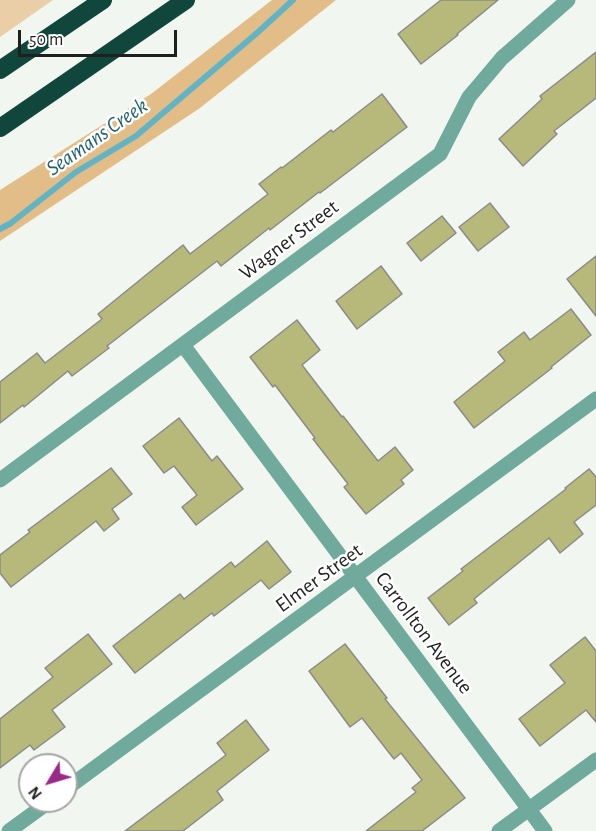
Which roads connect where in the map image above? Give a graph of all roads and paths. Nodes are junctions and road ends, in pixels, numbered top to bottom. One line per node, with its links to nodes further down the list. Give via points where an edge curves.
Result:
1 (103, 0): 5 (highway)
2 (186, 0): 4 (highway)
3 (568, 0): 8 (street, Wagner Street, via 501,58 469,97 440,154)
4 (107, 55): 6 (highway); 7 (highway)
5 (0, 70)
6 (0, 128)
7 (0, 140)
8 (183, 345): 10 (street, Wagner Street); 11 (street, Carrollton Avenue)
9 (596, 399): 11 (street, Elmer Street)
10 (0, 480)
11 (356, 576): 13 (street, Elmer Street); 14 (street, Carrollton Avenue)
12 (596, 760): 14 (street)
13 (78, 780)
14 (528, 809): 17 (street); 18 (street, Carrollton Avenue)
15 (34, 813): 16 (street)
16 (9, 831)
17 (499, 831)
18 (545, 831)

